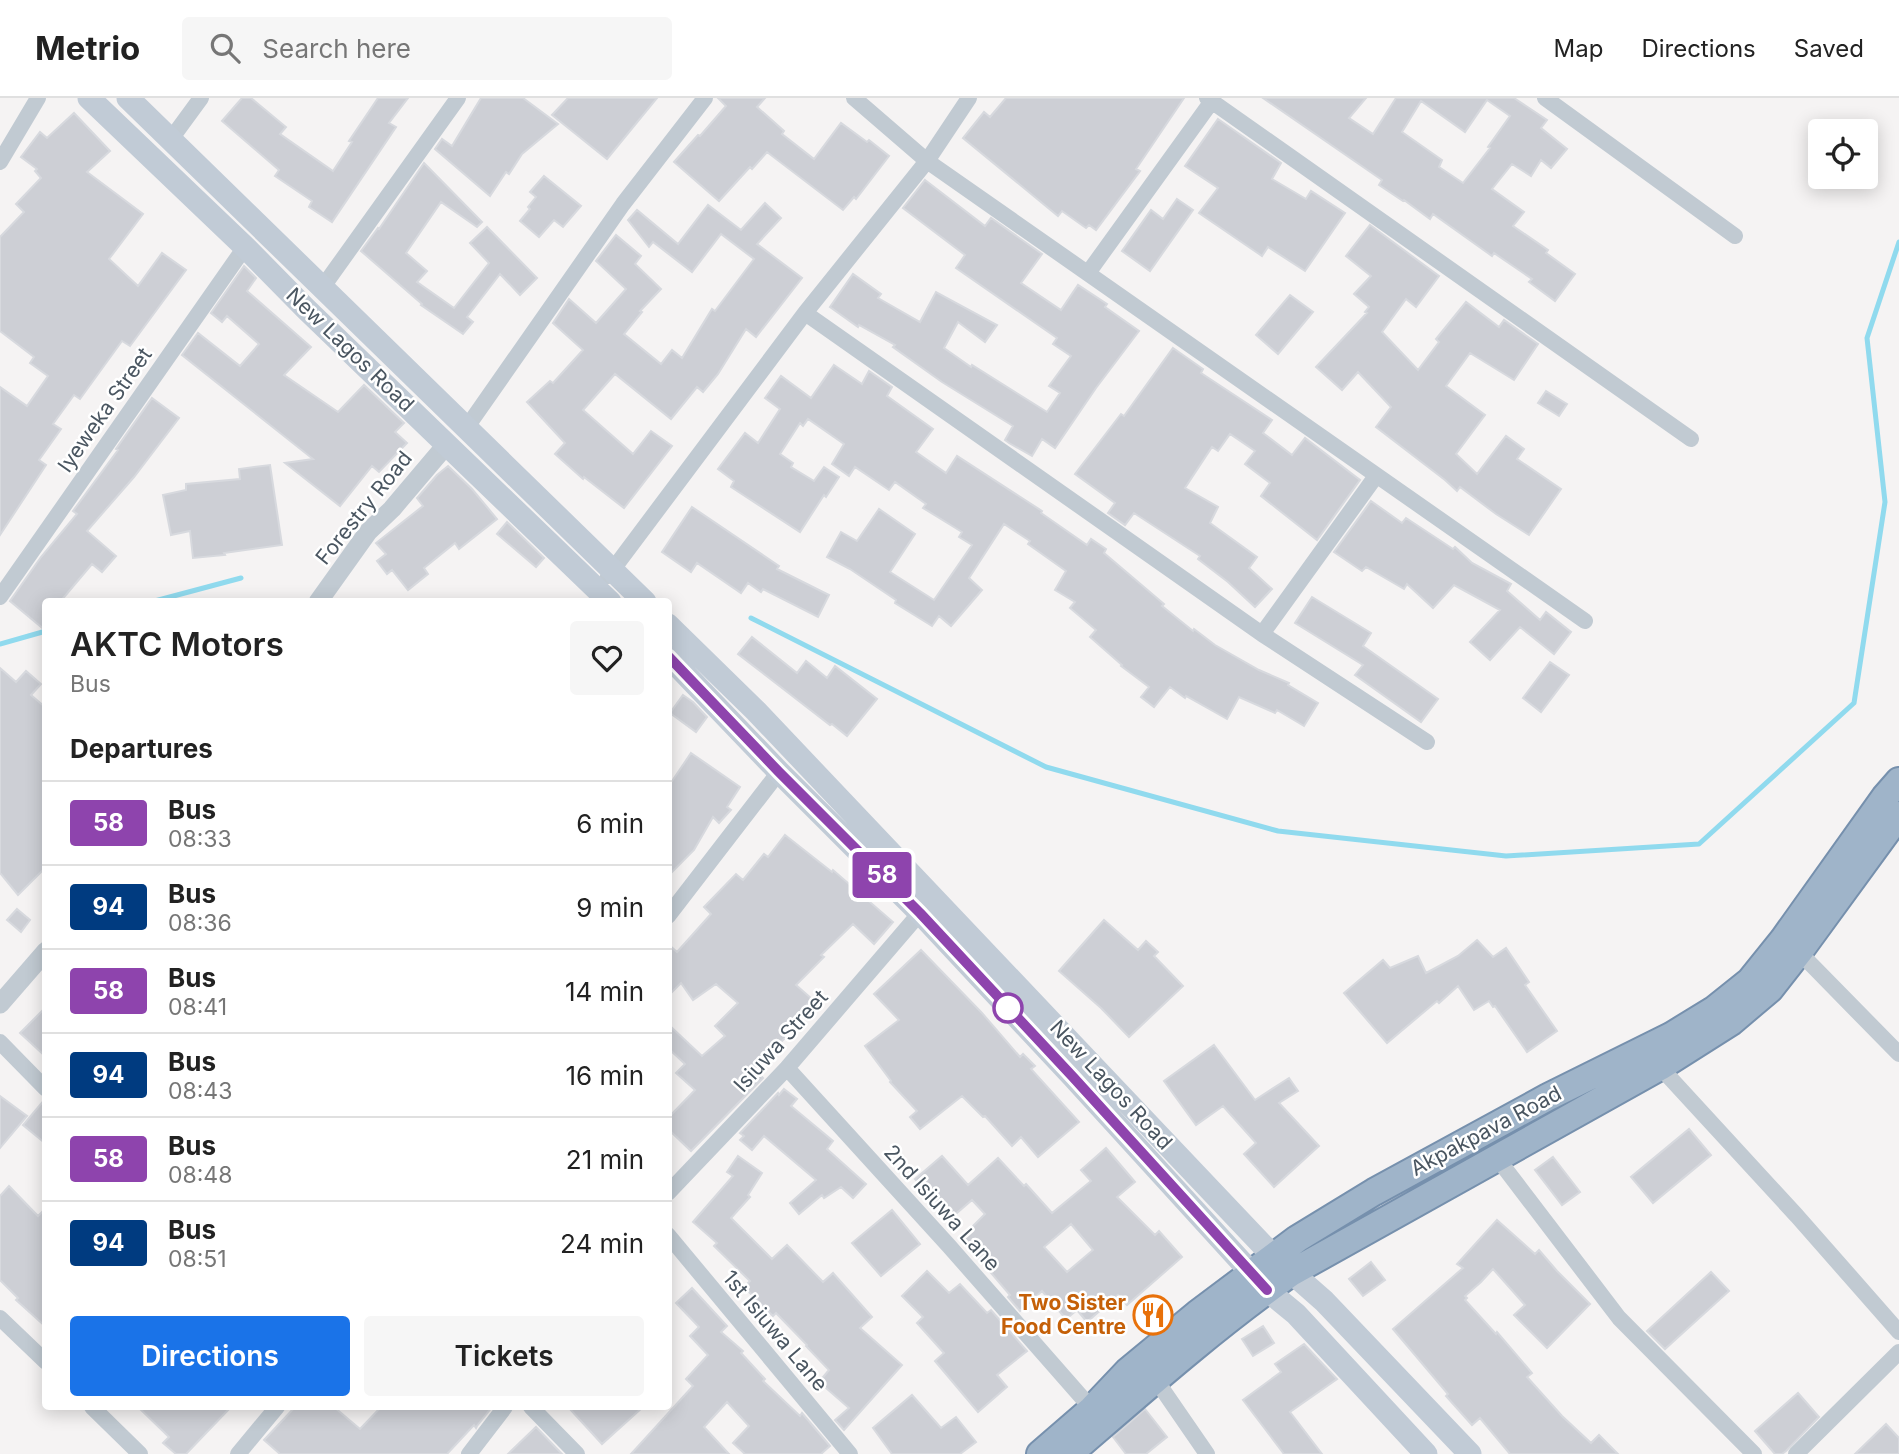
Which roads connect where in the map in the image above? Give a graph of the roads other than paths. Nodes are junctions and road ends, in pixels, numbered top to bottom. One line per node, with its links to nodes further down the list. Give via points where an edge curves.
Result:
1 (38, 98): 13 (street)
2 (89, 98): 15 (main road, New Lagos Road)
3 (128, 98): 11 (main road, New Lagos Road)
4 (201, 98): 11 (street)
5 (458, 98): 17 (street)
6 (705, 98): 19 (street, via 623,204)
7 (854, 98): 12 (street)
8 (969, 98): 12 (street)
9 (1545, 98): 14 (street)
10 (1209, 99): 16 (street); 20 (street)
11 (171, 139): 17 (main road, New Lagos Road)
12 (927, 161): 16 (street); 18 (street)
13 (0, 162)
14 (1735, 236)
15 (245, 247): 21 (main road, New Lagos Road); 25 (street, Iyeweka Street)
16 (1087, 273): 22 (street)
17 (322, 288): 19 (main road, New Lagos Road)
18 (805, 313): 23 (street); 30 (street)
19 (467, 427): 23 (main road, New Lagos Road)
20 (1691, 439)
21 (447, 444): 24 (main road, New Lagos Road); 26 (street, Forestry Road, via 368,532)
22 (1376, 476): 28 (street); 30 (street)
23 (612, 570): 24 (street); 27 (main road, New Lagos Road)
24 (603, 596)
25 (0, 597)
26 (321, 598)
27 (641, 598)
28 (1585, 621)
29 (672, 629): 49 (main road, New Lagos Road, via 766,721)
30 (1262, 634): 32 (street)
31 (672, 660): 33 (main road, New Lagos Road)
32 (1427, 742)
33 (779, 772): 36 (street); 37 (main road, New Lagos Road)
34 (1899, 781): 49 (highway, Akpakpava Road, via 1750,981 1715,1009 1374,1192 1297,1239)
35 (1899, 815): 38 (highway, Akpakpava Road)
36 (672, 911)
37 (920, 913): 44 (street, Isiuwa Street); 50 (main road, New Lagos Road)
38 (1799, 952): 42 (street); 43 (highway, Akpakpava Road, via 1770,989 1731,1022)
39 (42, 956): 40 (street)
40 (0, 1004)
41 (0, 1042): 45 (street)
42 (1899, 1055)
43 (1660, 1067): 46 (highway, Akpakpava Road); 52 (street)
44 (787, 1068): 47 (street, Isiuwa Street); 56 (street, 2nd Isiuwa Lane)
45 (42, 1085)
46 (1497, 1158): 49 (highway, Akpakpava Road); 71 (street, via 1619,1318)
47 (672, 1189)
48 (672, 1240): 65 (street, 1st Isiuwa Lane)
49 (1282, 1265): 50 (highway, Akpakpava Road); 70 (main road, New Lagos Road, via 1324,1301)
50 (1259, 1282): 55 (highway, Akpakpava Road); 56 (highway, Akpakpava Road, via 1197,1314 1128,1371); 69 (main road, New Lagos Road, via 1296,1314)
51 (0, 1318): 54 (street)
52 (1899, 1332)
53 (1899, 1352): 72 (street)
54 (42, 1358)
55 (1156, 1380): 67 (highway, Akpakpava Road); 68 (street)
56 (1092, 1409): 66 (highway, Akpakpava Road)
57 (95, 1410): 61 (street)
58 (275, 1410): 62 (street)
59 (503, 1410): 63 (street)
60 (534, 1410): 64 (street)
61 (141, 1454)
62 (238, 1454)
63 (469, 1454)
64 (577, 1454)
65 (850, 1454)
66 (1040, 1454)
67 (1069, 1454)
68 (1207, 1454)
69 (1426, 1454)
70 (1470, 1454)
71 (1754, 1454)
72 (1796, 1454)

